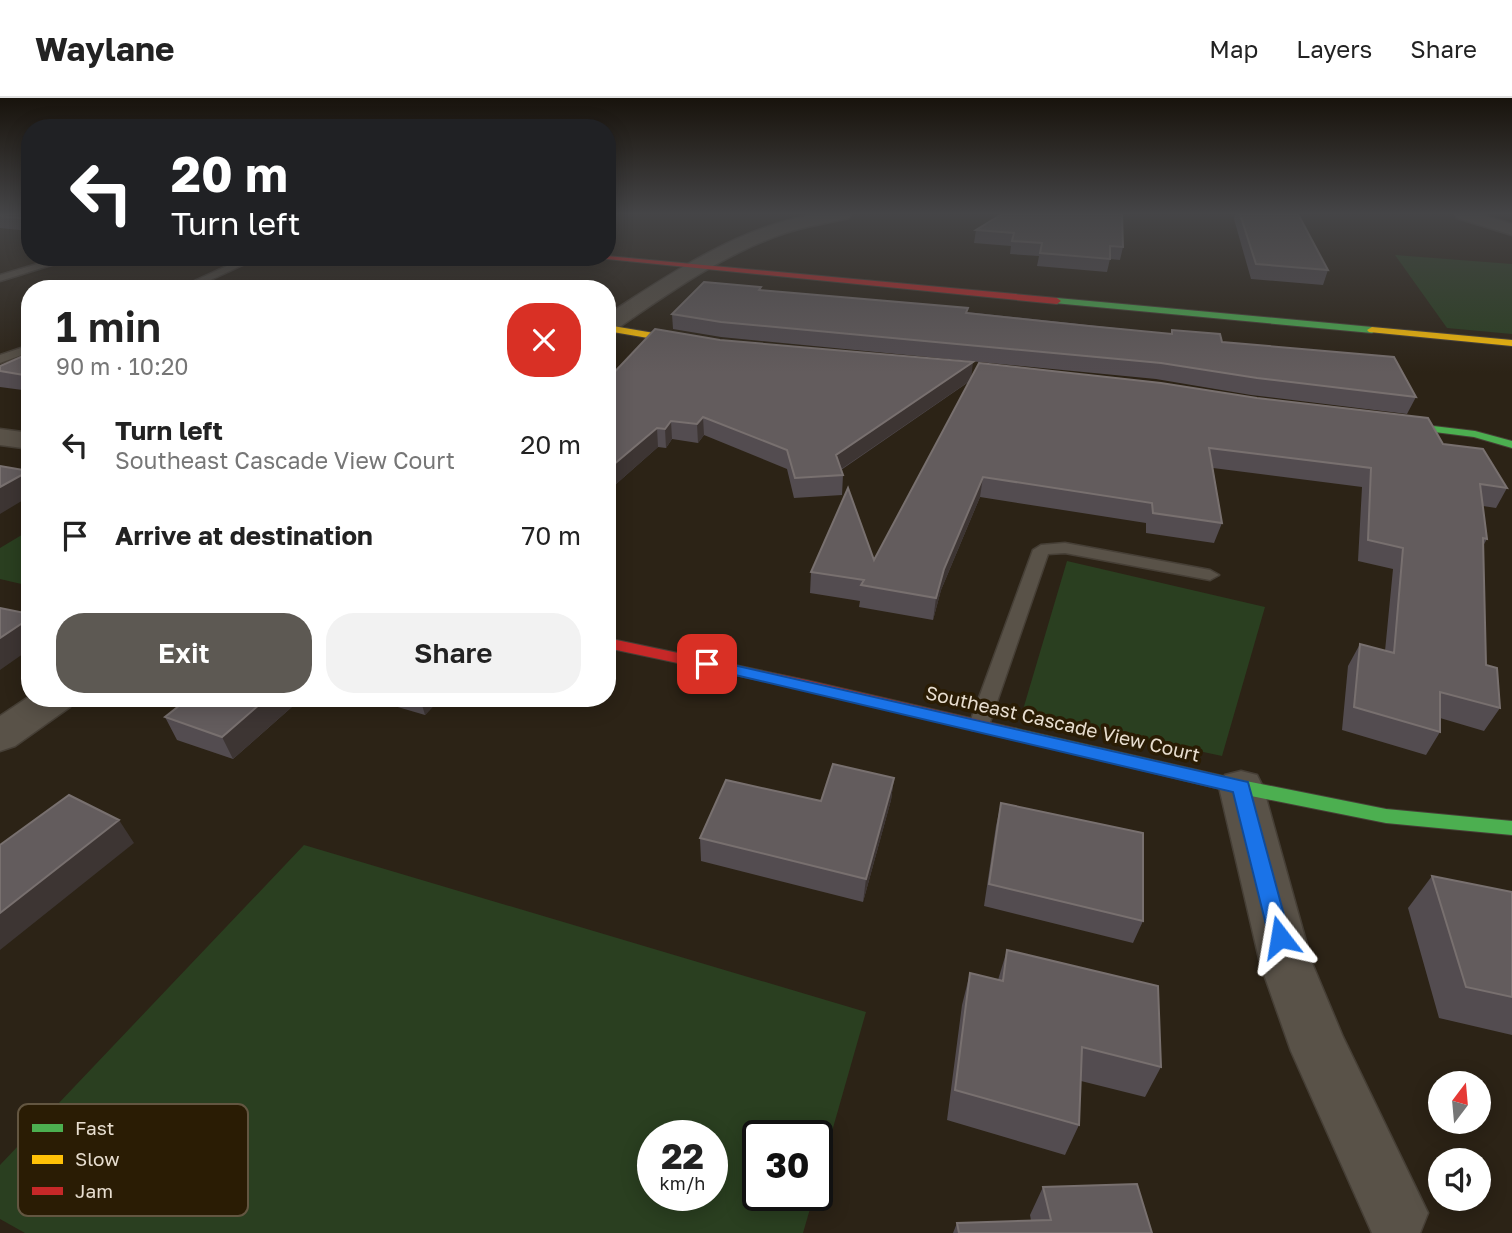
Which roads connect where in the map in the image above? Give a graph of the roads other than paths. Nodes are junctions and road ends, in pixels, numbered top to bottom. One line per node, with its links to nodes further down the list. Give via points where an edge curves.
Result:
1 (38, 267): 4 (lane)
2 (231, 267): 5 (lane)
3 (697, 267): 6 (street); 8 (street)
4 (0, 278)
5 (201, 280)
6 (616, 321)
7 (616, 329): 9 (street)
8 (1512, 344)
9 (721, 347)
10 (21, 351): 11 (lane)
11 (0, 359)
12 (1365, 421): 15 (street, via 1444,429)
13 (0, 437): 14 (street)
14 (21, 440)
15 (1512, 445)
16 (1210, 575): 19 (lane, via 1065,548 1041,550)
17 (616, 645): 19 (street, Southeast Cascade View Court)
18 (43, 707): 20 (street)
19 (979, 725): 21 (street, Southeast Cascade View Court)
20 (0, 736)
21 (1241, 787): 22 (street, Southeast Cascade View Court, via 1386,816); 23 (street, via 1286,963 1320,1051)
22 (1512, 828)
23 (1396, 1213)

